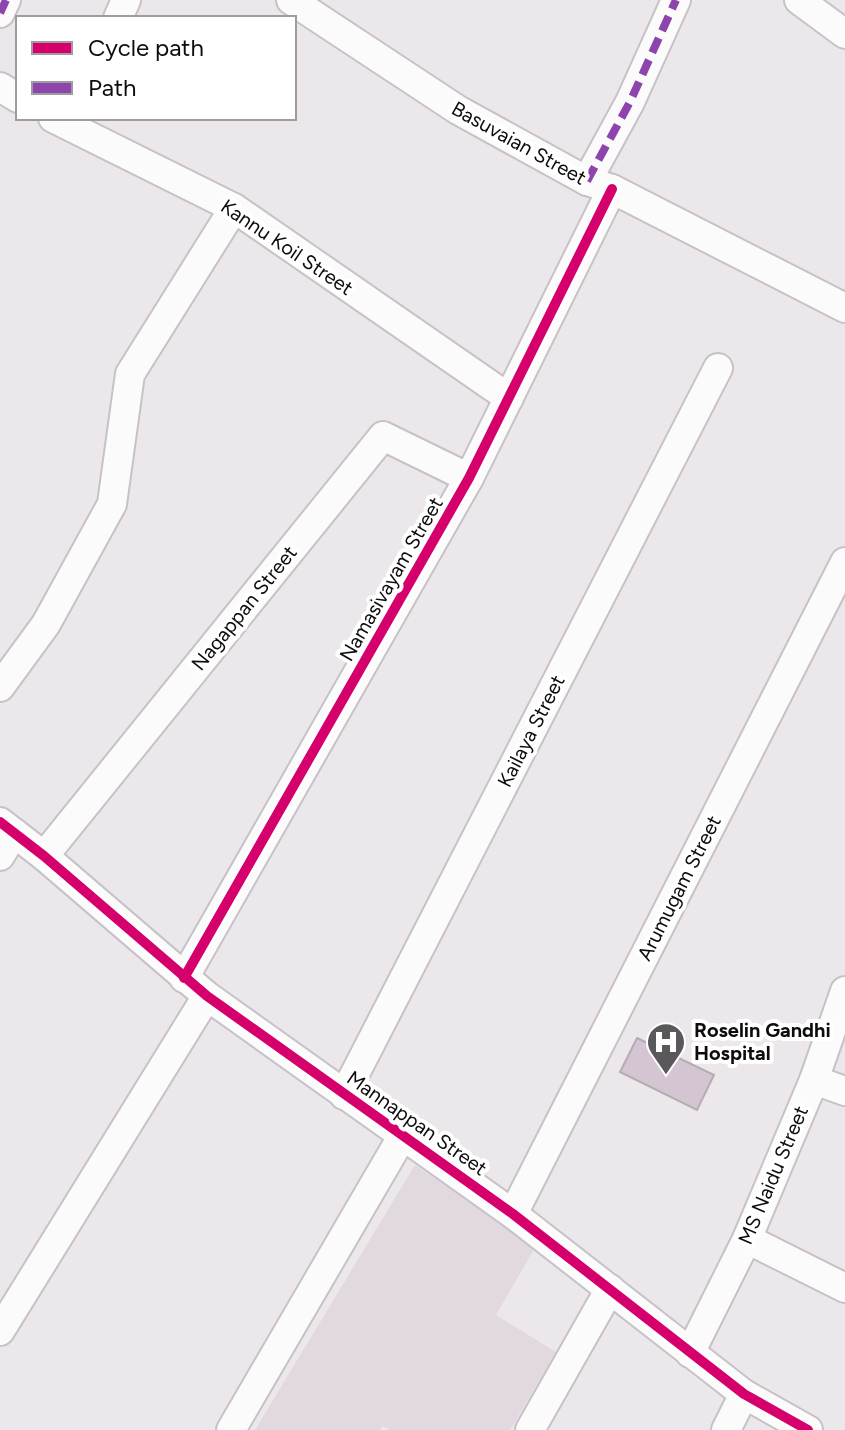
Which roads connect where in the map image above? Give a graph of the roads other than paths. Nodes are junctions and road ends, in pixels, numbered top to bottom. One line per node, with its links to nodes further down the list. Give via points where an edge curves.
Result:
1 (6, 0): 5 (street)
2 (291, 0): 8 (street, Basuvaian Street, via 458,110)
3 (676, 0): 8 (street, Namasivayam Street)
4 (799, 0): 6 (street)
5 (0, 13)
6 (845, 34)
7 (66, 121): 9 (street, Kannu Koil Street)
8 (600, 185): 10 (street, Basuvaian Street); 12 (street, Namasivayam Street)
9 (234, 208): 12 (street, Kannu Koil Street); 15 (street, via 130,374 112,504 46,624)
10 (845, 308)
11 (718, 368): 23 (street, Kailaya Street)
12 (509, 398): 13 (street, Namasivayam Street)
13 (469, 478): 17 (street, Nagappan Street, via 383,436); 18 (street, Namasivayam Street)
14 (845, 562): 25 (street, Arumugam Street)
15 (0, 687)
16 (5, 837): 17 (street, Mannappan Street)
17 (44, 856): 18 (street, Mannappan Street)
18 (184, 978): 20 (street, Mannappan Street)
19 (845, 991): 21 (street, MS Naidu Street)
20 (207, 996): 23 (street, Mannappan Street); 29 (street)
21 (814, 1080): 22 (street); 26 (street, MS Naidu Street)
22 (845, 1091)
23 (344, 1095): 24 (street, Mannappan Street)
24 (403, 1135): 25 (street, Mannappan Street); 32 (street)
25 (513, 1214): 28 (street, Mannappan Street)
26 (747, 1239): 27 (street); 30 (street, MS Naidu Street)
27 (845, 1288)
28 (610, 1289): 30 (street, Mannappan Street); 33 (street)
29 (0, 1331)
30 (690, 1353): 31 (street, Mannappan Street)
31 (744, 1394): 34 (street); 35 (street, Mannappan Street)
32 (231, 1430)
33 (530, 1430)
34 (726, 1430)
35 (808, 1430)

